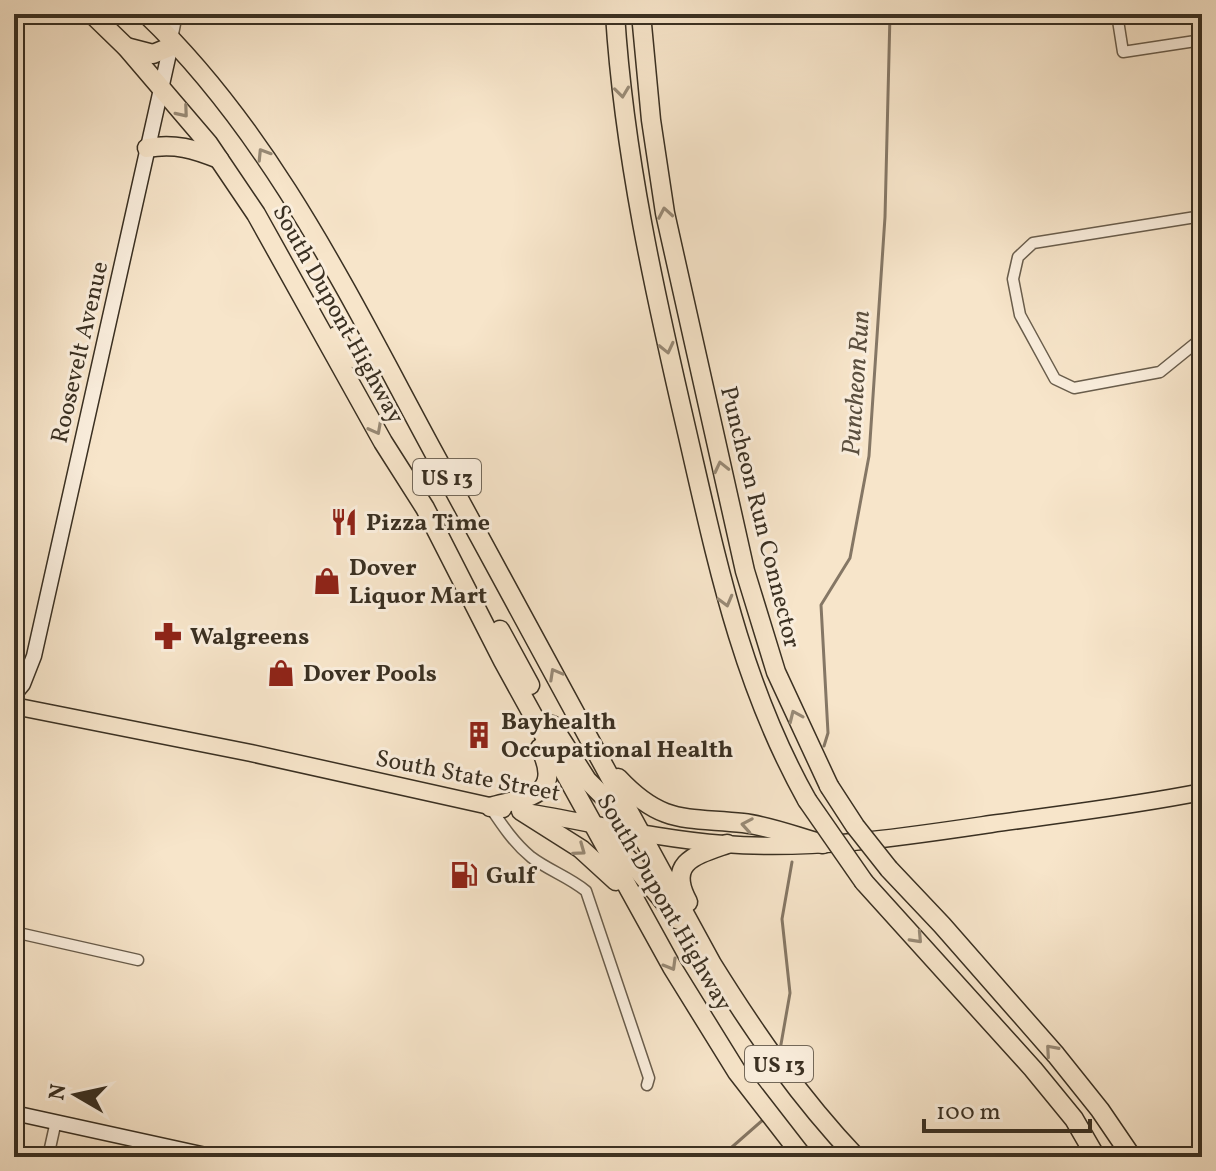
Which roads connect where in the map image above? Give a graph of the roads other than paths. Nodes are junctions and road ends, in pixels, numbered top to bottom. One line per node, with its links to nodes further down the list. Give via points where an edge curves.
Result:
1 (92, 14): 9 (highway, South Dupont Highway / US 13)
2 (146, 14): 8 (highway, South Dupont Highway / US 13)
3 (177, 14): 8 (street, Roosevelt Avenue)
4 (615, 14): 41 (highway, one-way to 41, bridge, via 644,237 726,599 769,725 807,800 864,882 1033,1069 1074,1119)
5 (641, 14): 42 (highway, Puncheon Run Connector, one-way to 5, bridge, via 1056,1055 855,826 829,786 776,672 745,571 665,213)
6 (1117, 14): 7 (street, via 1123,52)
7 (1202, 40)
8 (171, 43): 9 (highway, via 153,54); 10 (street, Roosevelt Avenue); 16 (highway, South Dupont Highway / US 13, one-way to 8, via 249,133)
9 (126, 47): 10 (highway, South Dupont Highway / US 13)
10 (161, 86): 11 (street, Roosevelt Avenue); 12 (highway, South Dupont Highway / US 13, one-way to 12)
11 (147, 148): 12 (highway, via 188,147); 19 (street, Roosevelt Avenue, via 34,656)
12 (219, 159): 14 (highway, South Dupont Highway / US 13)
13 (1202, 216): 15 (street, via 1033,243 1018,257 1013,279 1020,315 1055,379 1074,388 1160,372)
14 (266, 231): 16 (highway, via 296,264 342,347 362,362); 17 (highway, South Dupont Highway / US 13, one-way to 17)
15 (1202, 338)
16 (382, 357): 21 (highway, South Dupont Highway / US 13, one-way to 16)
17 (425, 508): 18 (highway, South Dupont Highway / US 13); 26 (highway, via 574,761 598,794)
18 (503, 661): 23 (highway, via 549,777 533,796); 25 (highway, South Dupont Highway / US 13)
19 (14, 695)
20 (14, 706): 23 (main road, South State Street)
21 (600, 756): 26 (highway, South Dupont Highway / US 13); 28 (highway, one-way to 21, via 746,824 668,816 636,796)
22 (1202, 792): 28 (main road, South State Street)
23 (490, 807): 24 (main road, South State Street); 34 (street, via 531,857 586,891 649,1078)
24 (521, 811): 25 (main road, South State Street); 29 (highway, one-way to 29, via 587,854)
25 (592, 823): 26 (main road, South State Street); 29 (highway, South Dupont Highway / US 13); 32 (highway, via 632,863)
26 (641, 833): 27 (main road, South State Street); 32 (highway, South Dupont Highway / US 13)
27 (727, 844): 28 (main road, South State Street); 33 (highway, via 691,857 682,869 681,885)
28 (823, 844)
29 (632, 897): 39 (highway, South Dupont Highway / US 13, one-way to 39, via 737,1072)
30 (14, 932): 31 (street)
31 (138, 960)
32 (712, 964): 33 (highway, South Dupont Highway / US 13)
33 (755, 1033): 40 (highway, South Dupont Highway / US 13)
34 (647, 1085)
35 (14, 1113): 36 (street)
36 (56, 1121): 37 (street); 38 (street)
37 (48, 1157)
38 (215, 1157)
39 (803, 1157)
40 (856, 1157)
41 (1096, 1157)
42 (1132, 1157)

